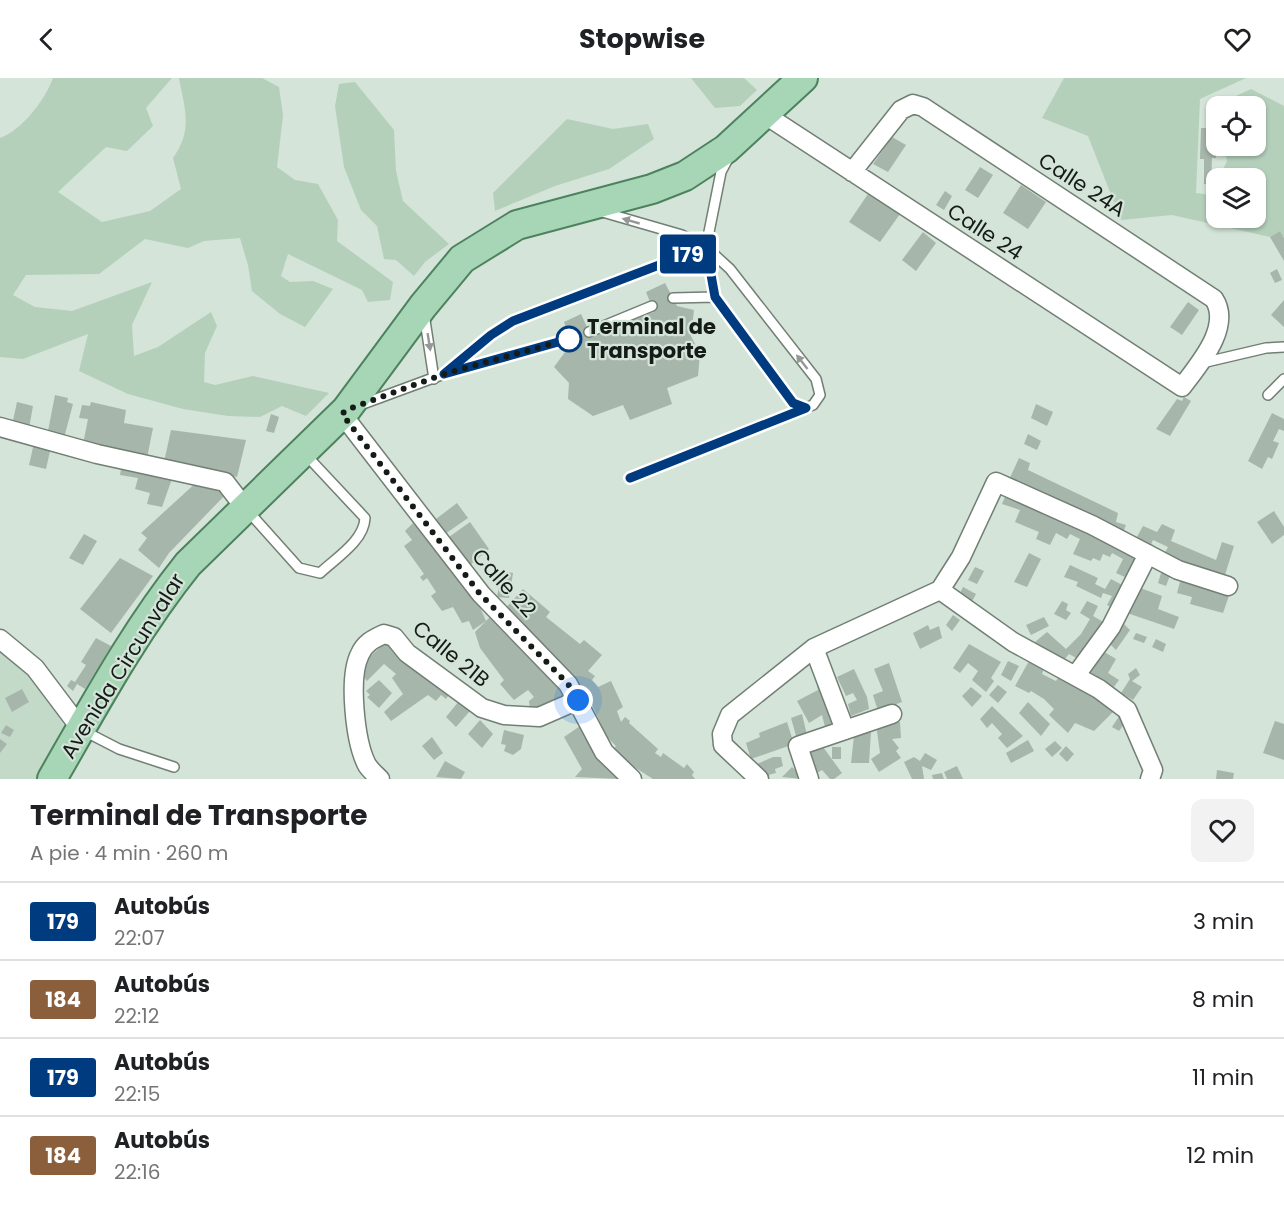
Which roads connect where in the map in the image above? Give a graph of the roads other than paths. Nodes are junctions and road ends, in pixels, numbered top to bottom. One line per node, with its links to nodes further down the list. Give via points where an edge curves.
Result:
1 (803, 78): 2 (main road, Avenida Circunvalar)
2 (764, 114): 3 (main road, Avenida Circunvalar); 4 (street, Calle 24)
3 (738, 137): 5 (main road, Avenida Circunvalar, via 685,176); 6 (lane, via 721,172)
4 (852, 172): 14 (street, Calle 24, via 1182,387); 14 (street, Calle 24A, via 901,110 913,104 923,107 1214,299 1221,309 1220,325)
5 (585, 207): 6 (lane, one-way to 5); 9 (main road, Avenida Circunvalar, via 508,230 462,259)
6 (706, 247): 7 (lane); 15 (lane, via 513,321); 19 (lane, one-way to 6, via 820,395 816,379 730,269)
7 (715, 297): 8 (lane); 19 (lane, via 793,403)
8 (673, 298)
9 (423, 306): 16 (lane, one-way to 16); 20 (main road, Avenida Circunvalar)
10 (652, 306): 11 (lane)
11 (589, 332)
12 (569, 339): 15 (lane)
13 (1284, 347): 14 (lane)
14 (1200, 363)
15 (444, 374): 16 (lane)
16 (434, 379): 20 (lane)
17 (1284, 379): 18 (lane)
18 (1268, 395)
19 (806, 408): 23 (lane)
20 (344, 412): 22 (main road, Avenida Circunvalar); 31 (street, Calle 22, via 480,594 568,684)
21 (0, 427): 24 (street, via 97,454 225,482)
22 (303, 452): 24 (main road, Avenida Circunvalar); 24 (lane, via 365,518 359,536 320,573 310,573 299,568)
23 (630, 478)
24 (245, 508): 33 (main road, Avenida Circunvalar, via 172,584)
25 (1148, 554): 26 (street, via 1178,570); 27 (street, via 996,482 961,557); 30 (street, via 1110,627)
26 (1228, 586)
27 (940, 590): 29 (street); 30 (street, via 1014,642)
28 (0, 639): 33 (street, via 35,668)
29 (814, 648): 34 (street); 39 (street, via 730,715 724,726 723,745)
30 (1076, 675): 41 (street, via 1127,711 1153,770)
31 (578, 700): 37 (street, Calle 21B, via 539,717 504,716 482,708 407,653 394,637 384,634 370,640 358,656 354,708 368,766); 38 (street, Calle 22, via 604,752)
32 (892, 714): 34 (street)
33 (81, 729): 35 (lane, via 119,749); 36 (main road, Avenida Circunvalar)
34 (845, 730): 40 (street, via 798,746)
35 (174, 767)
36 (58, 774)
37 (380, 779)
38 (632, 779)
39 (759, 779)
40 (809, 779)
41 (1150, 779)

